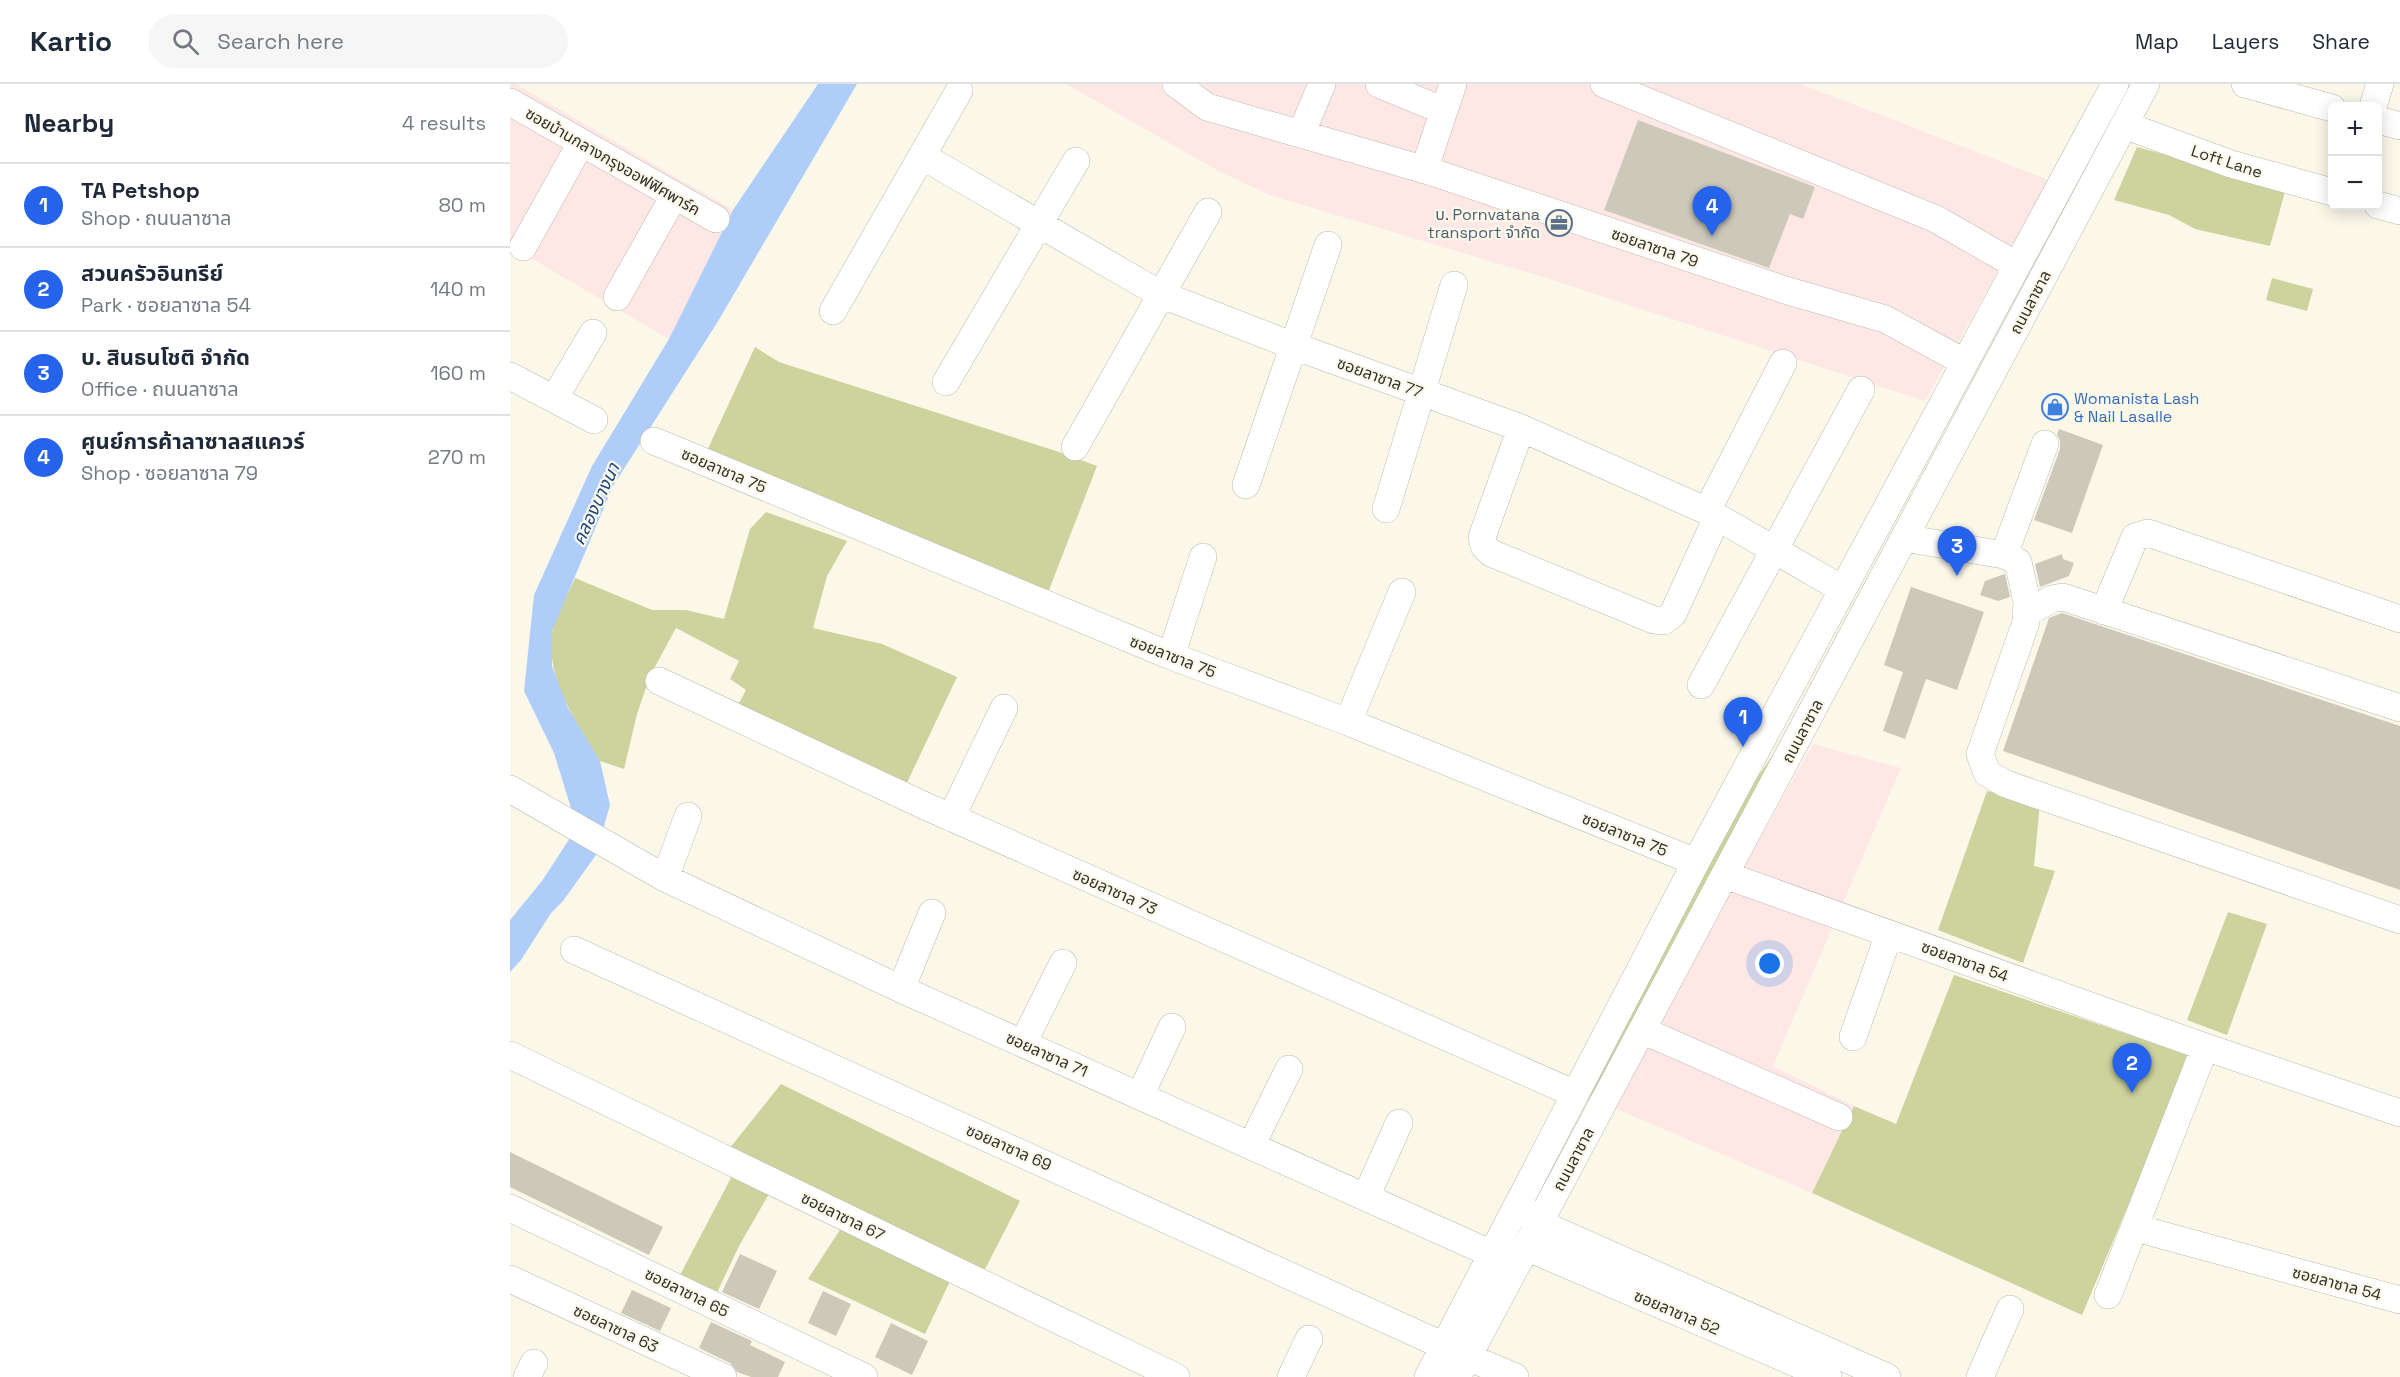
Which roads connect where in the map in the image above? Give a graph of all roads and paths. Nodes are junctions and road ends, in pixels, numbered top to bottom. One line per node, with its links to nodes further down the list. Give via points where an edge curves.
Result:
1 (1176, 84): 18 (street, ซอยลาซาล 79, via 1207,107)
2 (1322, 84): 18 (street)
3 (1379, 84): 14 (street)
4 (1453, 84): 14 (street)
5 (1604, 84): 33 (street, via 1936,219)
6 (2115, 84): 19 (street, ถนนลาซาล)
7 (2245, 84): 13 (street)
8 (2380, 84): 12 (street)
9 (2138, 88): 16 (street, ถนนลาซาล); 19 (street, via 2099,134)
10 (959, 92): 21 (street)
11 (510, 102): 20 (street, ซอยบ้านกลางกรุงออฟฟิศพาร์ค)
12 (2374, 102)
13 (2328, 107)
14 (1444, 111): 23 (street, via 1426,164)
15 (2382, 121): 17 (street)
16 (2124, 125): 24 (street, Loft Lane, via 2230,164); 34 (street, ถนนลาซาล)
17 (2400, 126)
18 (1301, 134): 23 (street, ซอยลาซาล 79)
19 (2084, 141): 33 (street, ถนนลาซาล)
20 (581, 143): 25 (street, ซอยบ้านกลางกรุงออฟฟิศพาร์ค); 32 (street)
21 (922, 156): 30 (street, ซอยลาซาล 77); 38 (street)
22 (1076, 160): 30 (street)
23 (1429, 171): 42 (street, ซอยลาซาล 79, via 1785,290 1885,319)
24 (2328, 191)
25 (674, 196): 29 (street, ซอยบ้านกลางกรุงออฟฟิศพาร์ค); 37 (street)
26 (2382, 206): 27 (street)
27 (2400, 211)
28 (1208, 212): 36 (street)
29 (716, 219)
30 (1039, 224): 36 (street, ซอยลาซาล 77); 44 (street)
31 (1328, 245): 40 (street)
32 (523, 247)
33 (2016, 265): 42 (street, ถนนลาซาล)
34 (2041, 281): 54 (street, via 1997,337 1908,507 1900,514 1895,512 1893,503); 57 (street, ถนนลาซาล)
35 (1454, 285): 46 (street)
36 (1160, 294): 40 (street, ซอยลาซาล 77); 52 (street)
37 (617, 297)
38 (833, 311)
39 (593, 333): 47 (street)
40 (1294, 346): 46 (street, ซอยลาซาล 77); 53 (street)
41 (1784, 363): 56 (street)
42 (1964, 363): 54 (street, ถนนลาซาล)
43 (510, 376): 47 (street)
44 (946, 382)
45 (1861, 390): 58 (street)
46 (1422, 392): 49 (street, ซอยลาซาล 77); 55 (street)
47 (554, 399): 48 (street)
48 (594, 420)
49 (1521, 428): 56 (street, ซอยลาซาล 77); 56 (street, via 1482,537 1491,553 1664,621 1673,614)
50 (654, 441): 67 (street, ซอยลาซาล 75)
51 (2045, 444): 59 (street)
52 (1075, 447)
53 (1246, 485)
54 (1896, 489): 62 (street, ถนนลาซาล)
55 (1386, 510)
56 (1712, 514): 58 (street, ซอยลาซาล 77)
57 (1904, 538): 59 (street); 61 (street, ถนนลาซาล)
58 (1774, 548): 62 (street, ซอยลาซาล 77); 69 (street)
59 (2004, 555): 65 (street, via 2018,562)
60 (1203, 557): 67 (street)
61 (1890, 565): 73 (street, via 1896,552 1893,543 1884,543 1771,744); 78 (street, ถนนลาซาล)
62 (1842, 589): 73 (street, ถนนลาซาล)
63 (1402, 592): 72 (street)
64 (2104, 611): 65 (street, via 2063,597); 66 (street, via 2135,537 2148,533); 71 (street)
65 (2026, 613): 81 (street, via 1980,754 1987,773 2006,784)
66 (2400, 619)
67 (1171, 656): 72 (street, ซอยลาซาล 75)
68 (659, 681): 76 (street, ซอยลาซาล 73)
69 (1701, 685)
70 (1004, 708): 76 (street)
71 (2400, 708)
72 (1348, 722): 77 (street, ซอยลาซาล 75)
73 (1752, 759): 77 (street, ถนนลาซาล)
74 (510, 789): 79 (street, ซอยลาซาล 71)
75 (688, 816): 79 (street)
76 (951, 818): 94 (street, ซอยลาซาล 73)
77 (1696, 862): 94 (street, ถนนลาซาล)
78 (1725, 875): 82 (street, ซอยลาซาล 54); 87 (street, ถนนลาซาล)
79 (665, 878): 85 (street, ซอยลาซาล 71)
80 (932, 913): 85 (street)
81 (2400, 920)
82 (1889, 934): 88 (street); 90 (street, ซอยลาซาล 54)
83 (574, 950): 112 (street, ซอยลาซาล 69)
84 (1063, 963): 89 (street)
85 (901, 989): 89 (street, ซอยลาซาล 71)
86 (1172, 1027): 95 (street)
87 (1642, 1030): 93 (street, ถนนลาซาล); 97 (street)
88 (1853, 1037)
89 (1023, 1044): 95 (street, ซอยลาซาล 71)
90 (2205, 1047): 96 (street, ซอยลาซาล 54); 103 (street)
91 (510, 1055): 115 (street, ซอยลาซาล 67)
92 (1289, 1069): 99 (street)
93 (1610, 1091): 100 (street, via 1595,1104 1568,1145 1543,1193 1538,1198); 104 (street, ถนนลาซาล)
94 (1575, 1094): 100 (street, ถนนลาซาล)
95 (1140, 1096): 99 (street, ซอยลาซาล 71)
96 (2400, 1113)
97 (1839, 1116)
98 (1399, 1123): 101 (street)
99 (1251, 1146): 101 (street, ซอยลาซาล 71)
100 (1523, 1192): 104 (street); 105 (street, ถนนลาซาล)
101 (1366, 1197): 105 (street, ซอยลาซาล 71)
102 (510, 1208): 114 (street, ซอยลาซาล 65)
103 (2136, 1228): 107 (street); 108 (street, ซอยลาซาล 54)
104 (1533, 1235): 110 (street, via 1513,1246 1465,1332 1460,1330); 112 (street, ถนนลาซาล); 120 (street, ซอยลาซาล 52); 121 (street)
105 (1492, 1254): 110 (street, ถนนลาซาล)
106 (510, 1279): 113 (street, ซอยลาซาล 63)
107 (2108, 1295)
108 (2400, 1300)
109 (2010, 1309): 122 (street)
110 (1458, 1320): 112 (street, ถนนลาซาล)
111 (1309, 1339): 116 (street)
112 (1456, 1360): 117 (street, ถนนลาซาล); 118 (street, via 1442,1366); 119 (street, ซอยลาซาล 69)
113 (723, 1377)
114 (864, 1377)
115 (1176, 1377)
116 (1291, 1377)
117 (1428, 1377)
118 (1436, 1377)
119 (1515, 1377)
120 (1828, 1377)
121 (1887, 1377)
122 (1980, 1377)

